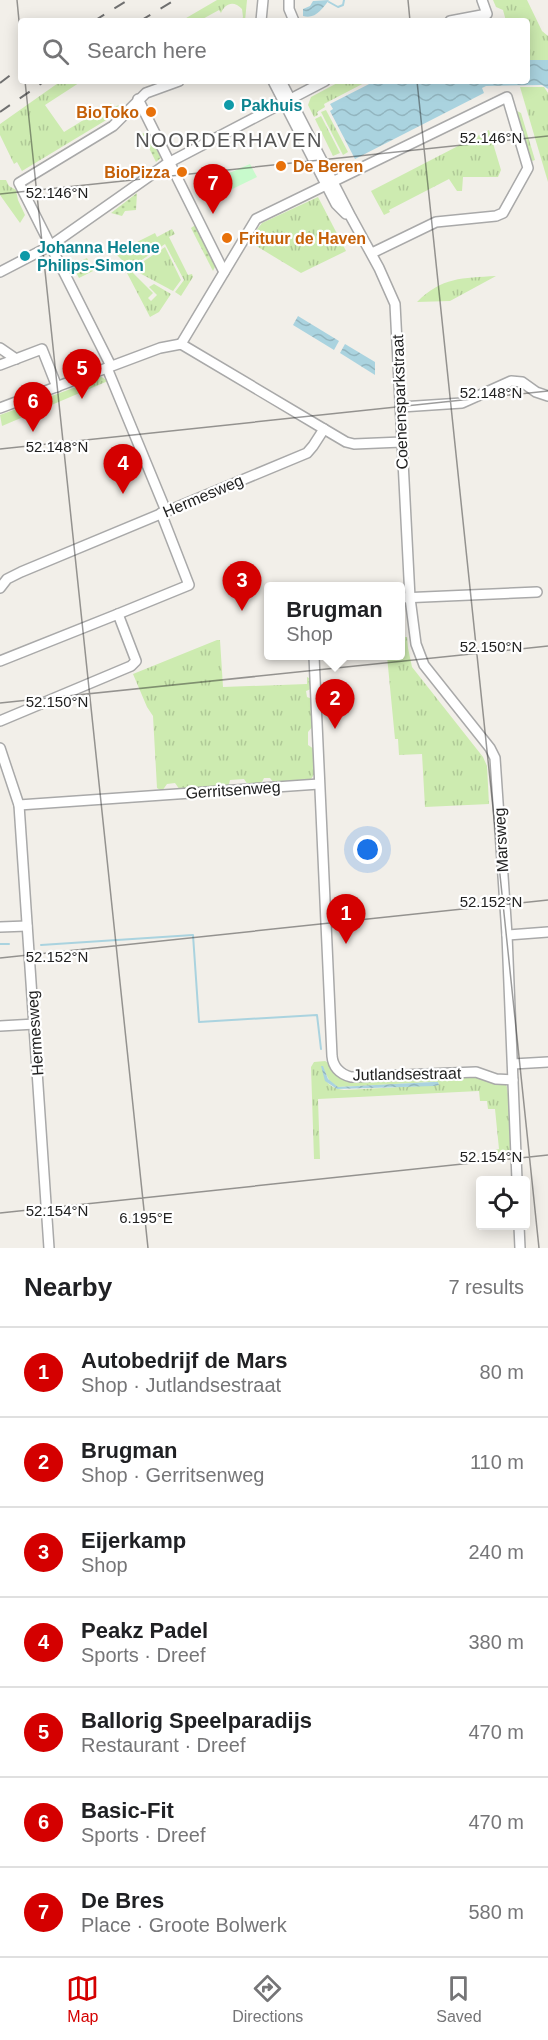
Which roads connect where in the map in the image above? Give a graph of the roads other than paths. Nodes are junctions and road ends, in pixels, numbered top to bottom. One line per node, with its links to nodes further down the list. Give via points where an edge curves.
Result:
1 (263, 0): 4 (street)
2 (290, 0): 5 (street)
3 (482, 0): 6 (street, via 487,14)
4 (261, 18)
5 (293, 18)
6 (466, 18)
7 (171, 84): 11 (street)
8 (275, 84): 12 (street, Coenensparkstraat)
9 (282, 84): 12 (street, Coenensparkstraat)
10 (320, 84): 12 (street)
11 (138, 99): 13 (street); 15 (street, via 112,126 19,183)
12 (288, 102): 13 (street); 14 (street, Coenensparkstraat)
13 (168, 163): 15 (street); 18 (street)
14 (326, 185): 16 (street, Coenensparkstraat, via 336,204 351,217); 16 (street, via 507,97 528,168 503,213 430,224); 18 (street, via 256,219)
15 (50, 246): 17 (street); 23 (street)
16 (375, 252): 26 (street, Coenensparkstraat, via 395,304)
17 (0, 272)
18 (224, 272): 19 (street)
19 (181, 344): 23 (street); 28 (street)
20 (0, 348): 21 (street)
21 (16, 359): 22 (street); 24 (street, via 42,349)
22 (0, 365)
23 (109, 367): 24 (street); 30 (street)
24 (57, 387): 27 (street)
25 (548, 396): 26 (street, via 522,382 511,381 462,403)
26 (401, 407): 29 (street, Coenensparkstraat)
27 (0, 408)
28 (324, 429): 29 (street, via 354,444); 30 (street, Hermesweg, via 307,453)
29 (402, 442): 31 (street, Coenensparkstraat)
30 (163, 512): 32 (street, Hermesweg, via 15,574); 35 (street, via 189,585)
31 (405, 582)
32 (0, 588)
33 (537, 592): 34 (street)
34 (405, 598): 45 (street, Marsweg, via 424,665 495,758)
35 (118, 615): 37 (street); 38 (street, via 136,657 135,664)
36 (314, 660): 40 (street)
37 (0, 661)
38 (0, 720)
39 (0, 748): 41 (street, Hermesweg)
40 (319, 784): 41 (street, Gerritsenweg); 50 (street, Jutlandsestraat, via 332,1056 336,1068 351,1077 476,1072)
41 (19, 805): 42 (street, Hermesweg)
42 (27, 926): 43 (street); 46 (street, Hermesweg)
43 (0, 927)
44 (548, 932): 45 (street)
45 (507, 935): 49 (street, Marsweg)
46 (35, 1024): 47 (street); 53 (street, Hermesweg)
47 (0, 1026)
48 (548, 1062): 49 (street)
49 (513, 1064): 50 (street, Marsweg)
50 (513, 1080): 51 (street, Marsweg)
51 (517, 1176)
52 (519, 1230): 54 (street)
53 (50, 1248)
54 (520, 1248)

